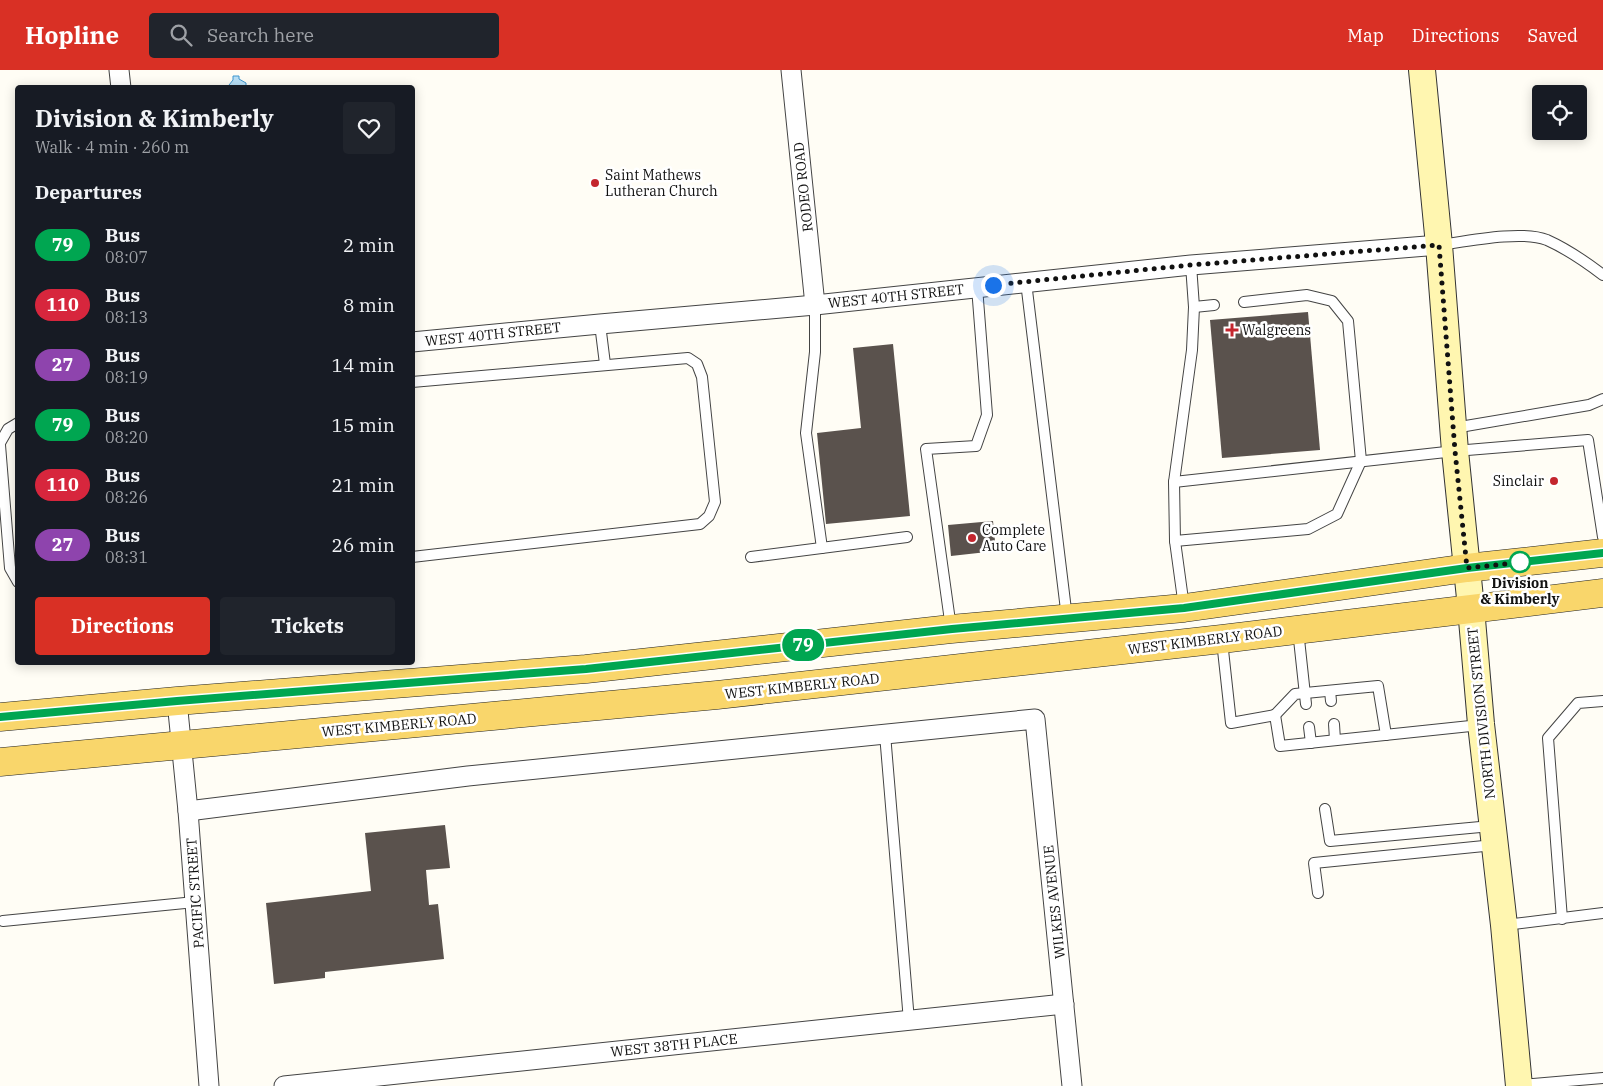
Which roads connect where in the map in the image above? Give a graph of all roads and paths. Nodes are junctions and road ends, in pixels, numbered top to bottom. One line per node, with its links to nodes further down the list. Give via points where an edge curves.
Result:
1 (119, 70): 4 (street)
2 (791, 70): 11 (street, RODEO ROAD)
3 (1422, 70): 5 (main road, NORTH DIVISION STREET)
4 (121, 85)
5 (1439, 245): 6 (street, WEST 40TH STREET); 7 (lane, via 1516,235 1546,240); 20 (main road, NORTH DIVISION STREET)
6 (1191, 265): 8 (street, WEST 40TH STREET); 13 (lane)
7 (1603, 275)
8 (1026, 282): 9 (street, WEST 40TH STREET); 36 (lane)
9 (977, 287): 11 (street, WEST 40TH STREET); 37 (lane, via 987,415 976,446 926,449)
10 (1244, 302): 22 (lane, via 1307,295 1332,301 1348,321)
11 (815, 305): 14 (street, WEST 40TH STREET); 27 (lane, via 815,352 806,433)
12 (1214, 305): 13 (lane)
13 (1194, 307): 23 (lane, via 1192,350)
14 (600, 324): 15 (street, WEST 40TH STREET); 16 (lane)
15 (415, 342)
16 (605, 364): 17 (lane); 29 (lane, via 688,358 697,364 702,377 715,502 709,516 700,524)
17 (415, 382)
18 (1603, 399): 20 (lane)
19 (15, 425): 21 (lane, via 8,429)
20 (1454, 439): 22 (lane); 25 (lane, via 1588,440); 31 (main road, NORTH DIVISION STREET)
21 (0, 444): 32 (lane, via 10,568)
22 (1361, 461): 23 (lane); 26 (lane, via 1337,514 1308,529)
23 (1174, 482): 26 (lane)
24 (907, 537): 27 (lane)
25 (1603, 537)
26 (1175, 541): 34 (lane)
27 (822, 548): 30 (lane)
28 (1603, 553): 31 (main road)
29 (415, 556)
30 (751, 557)
31 (1467, 568): 34 (main road); 35 (main road, NORTH DIVISION STREET)
32 (15, 577)
33 (1603, 593): 35 (main road, WEST KIMBERLY ROAD)
34 (1184, 608): 36 (main road)
35 (1471, 608): 38 (main road, WEST KIMBERLY ROAD); 46 (main road, NORTH DIVISION STREET)
36 (1066, 618): 37 (main road)
37 (952, 629): 41 (main road, via 586,669)
38 (1298, 629): 39 (main road, WEST KIMBERLY ROAD); 40 (lane)
39 (1222, 639): 43 (lane, via 1231,723); 52 (main road, WEST KIMBERLY ROAD, via 717,695)
40 (1305, 699): 43 (lane, via 1295,694); 49 (lane, via 1378,686)
41 (177, 701): 44 (main road); 52 (street, PACIFIC STREET)
42 (1603, 701): 60 (lane, via 1578,703 1548,738)
43 (1275, 715): 51 (lane, via 1280,746)
44 (0, 717)
45 (1334, 724): 50 (lane)
46 (1481, 724): 49 (lane); 56 (main road, NORTH DIVISION STREET)
47 (1309, 727): 51 (lane)
48 (884, 734): 55 (street, via 475,776); 63 (street, WILKES AVENUE, via 1035,719); 64 (lane)
49 (1386, 735): 50 (lane)
50 (1336, 740): 51 (lane)
51 (1311, 743)
52 (181, 746): 53 (main road, WEST KIMBERLY ROAD); 55 (street, PACIFIC STREET)
53 (0, 762)
54 (1325, 809): 56 (lane, via 1330,841)
55 (188, 810): 58 (street, PACIFIC STREET)
56 (1493, 835): 57 (lane, via 1314,863); 62 (main road, NORTH DIVISION STREET)
57 (1318, 893)
58 (195, 902): 61 (lane); 66 (street, PACIFIC STREET)
59 (1603, 914): 60 (lane)
60 (1562, 918): 62 (lane)
61 (4, 921)
62 (1504, 925): 69 (main road, NORTH DIVISION STREET)
63 (1064, 1004): 64 (street, WEST 38TH PLACE); 68 (street, WILKES AVENUE)
64 (909, 1021): 67 (street, WEST 38TH PLACE)
65 (1603, 1078): 69 (lane)
66 (209, 1086)
67 (284, 1086)
68 (1072, 1086)
69 (1519, 1086)

